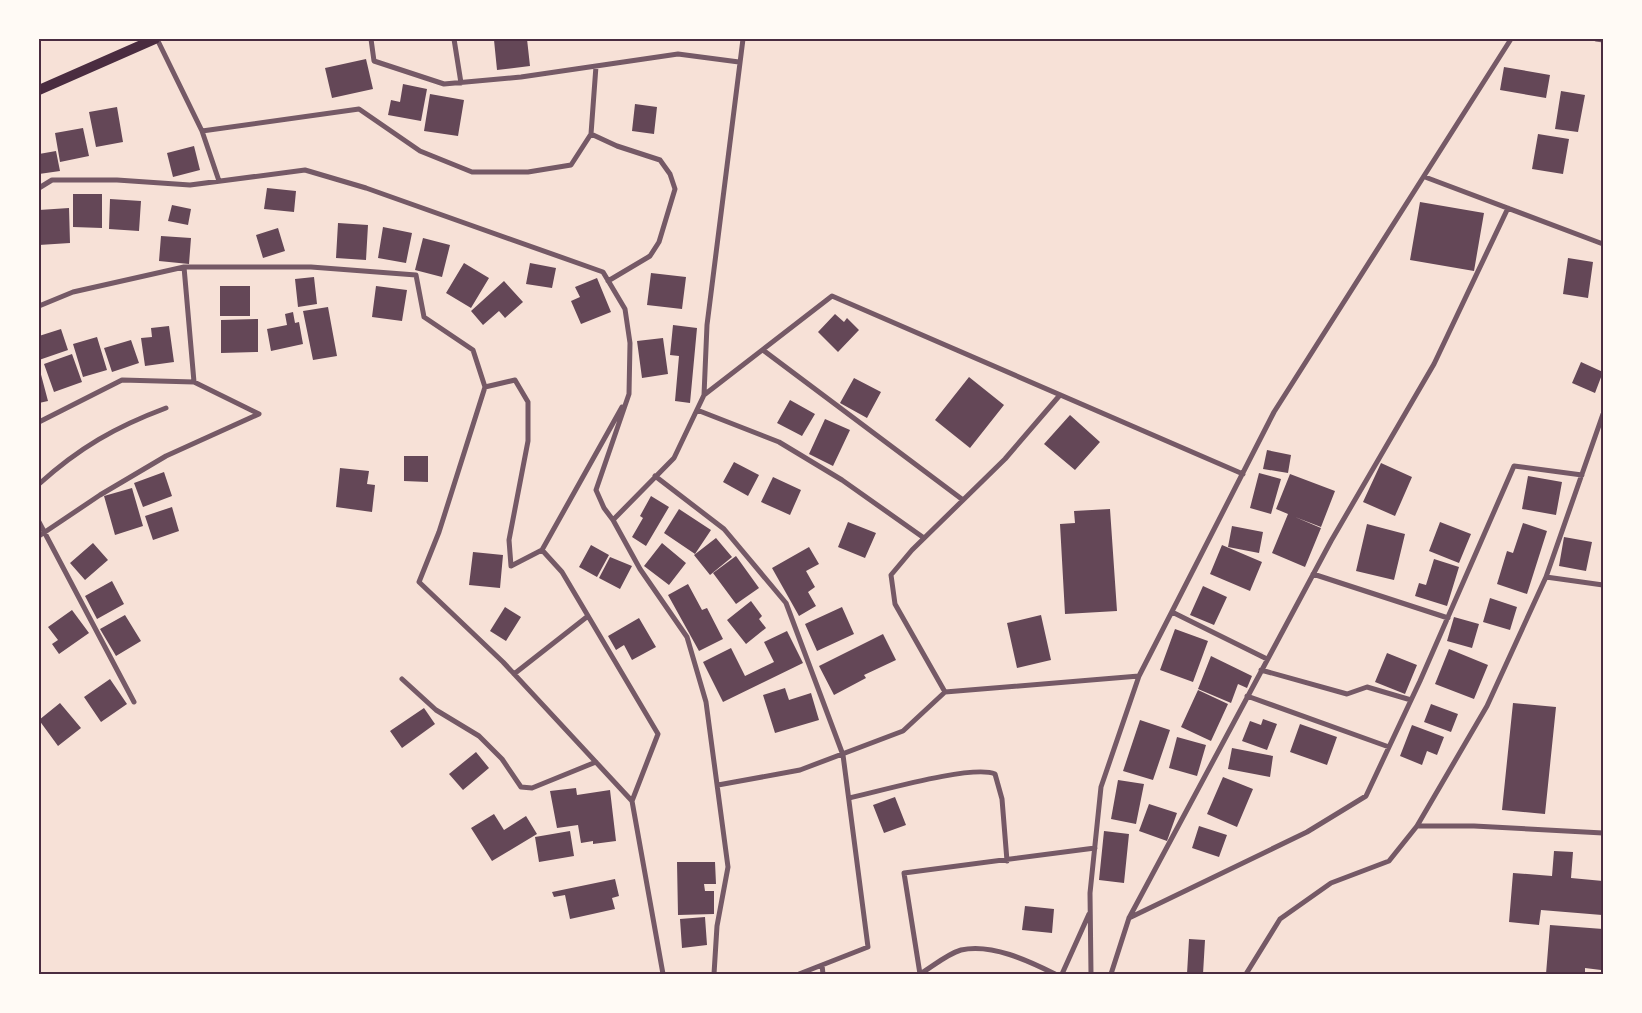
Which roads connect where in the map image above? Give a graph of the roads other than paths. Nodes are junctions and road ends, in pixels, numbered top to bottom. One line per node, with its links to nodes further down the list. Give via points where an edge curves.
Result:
1 (156, 39): 11 (main road); 12 (street)
2 (371, 39): 10 (street, via 374,61 444,84)
3 (454, 39): 10 (street)
4 (743, 39): 8 (street)
5 (1511, 39): 14 (street)
6 (1596, 39): 7 (street)
7 (1603, 40)
8 (739, 62): 9 (street, via 678,54); 26 (street, via 707,325)
9 (596, 66): 10 (street); 13 (street)
10 (461, 83)
11 (39, 90)
12 (202, 131): 13 (street, via 359,109 420,151 472,172 528,172 571,165); 15 (street)
13 (591, 134): 20 (street, via 660,160 670,174 674,190 659,242 650,256)
14 (1425, 176): 17 (street); 32 (street, via 1274,412)
15 (219, 181): 16 (street, via 190,185 52,180); 20 (street, via 305,170 366,188 602,272)
16 (39, 188)
17 (1508, 208): 18 (street); 43 (street, via 1434,364)
18 (1603, 244)
19 (184, 267): 21 (street, via 73,292); 23 (street); 24 (street, via 311,267 416,275 424,317 473,350)
20 (608, 281): 25 (street, via 625,309 630,343)
21 (39, 306)
22 (763, 350): 26 (street); 27 (street, via 832,296); 36 (street)
23 (194, 382): 31 (street, via 122,380); 39 (street, via 259,414 166,456)
24 (485, 388): 42 (street, via 515,380 528,402 528,441 509,540 511,566); 51 (street, via 439,532 419,582)
25 (629, 394): 37 (street, via 596,490); 42 (street)
26 (704, 395): 29 (street)
27 (1060, 395): 32 (street); 36 (street, via 1005,459)
28 (166, 408): 35 (street, via 126,423 92,443)
29 (697, 410): 34 (street, via 674,458); 41 (street, via 779,442 842,480)
30 (1603, 414): 33 (street)
31 (39, 422)
32 (1242, 474): 46 (street)
33 (1582, 475): 44 (street); 48 (street, via 1514,466)
34 (655, 476): 37 (street); 59 (street, via 724,529 786,603)
35 (39, 484)
36 (963, 500): 41 (street)
37 (613, 520): 61 (street, via 640,569 687,637 706,702)
38 (39, 522): 39 (street)
39 (44, 532): 40 (street); 57 (street)
40 (39, 536)
41 (924, 538): 54 (street, via 891,575 896,604)
42 (542, 550): 47 (street, via 562,572)
43 (1313, 574): 48 (street); 49 (street)
44 (1546, 577): 45 (street); 64 (street, via 1487,706)
45 (1603, 585)
46 (1172, 612): 49 (street); 52 (street)
47 (588, 616): 51 (street); 63 (street, via 658,734)
48 (1448, 618): 56 (street)
49 (1267, 659): 50 (street)
50 (1261, 670): 55 (street); 56 (street, via 1347,694 1367,687)
51 (514, 674): 60 (street)
52 (1139, 676): 54 (street); 66 (street, via 1101,787)
53 (402, 679): 60 (street, via 436,710 479,736 502,759 521,787 532,788)
54 (945, 692): 59 (street, via 902,731)
55 (1247, 696): 58 (street); 69 (street)
56 (1412, 700): 58 (street)
57 (134, 702)
58 (1389, 748): 69 (street, via 1366,796 1308,832)
59 (843, 755): 61 (street, via 800,770); 62 (street)
60 (596, 762): 63 (street)
61 (718, 785): 72 (street, via 728,867 717,926)
62 (848, 798): 67 (street, via 963,773 988,771 996,774 1002,799); 70 (street, via 868,947)
63 (632, 800): 71 (street)
64 (1417, 826): 65 (street); 80 (street, via 1389,861 1331,883 1280,919)
65 (1603, 833)
66 (1095, 848): 67 (street); 68 (street)
67 (1006, 861): 75 (street, via 904,873)
68 (1090, 911): 77 (street); 78 (street)
69 (1129, 918): 79 (street)
70 (822, 965): 73 (street); 74 (street)
71 (662, 974)
72 (714, 974)
73 (799, 974)
74 (823, 974)
75 (920, 974): 76 (street, via 961,950 968,950 1005,953)
76 (1054, 974)
77 (1062, 974)
78 (1091, 974)
79 (1111, 974)
80 (1246, 974)

